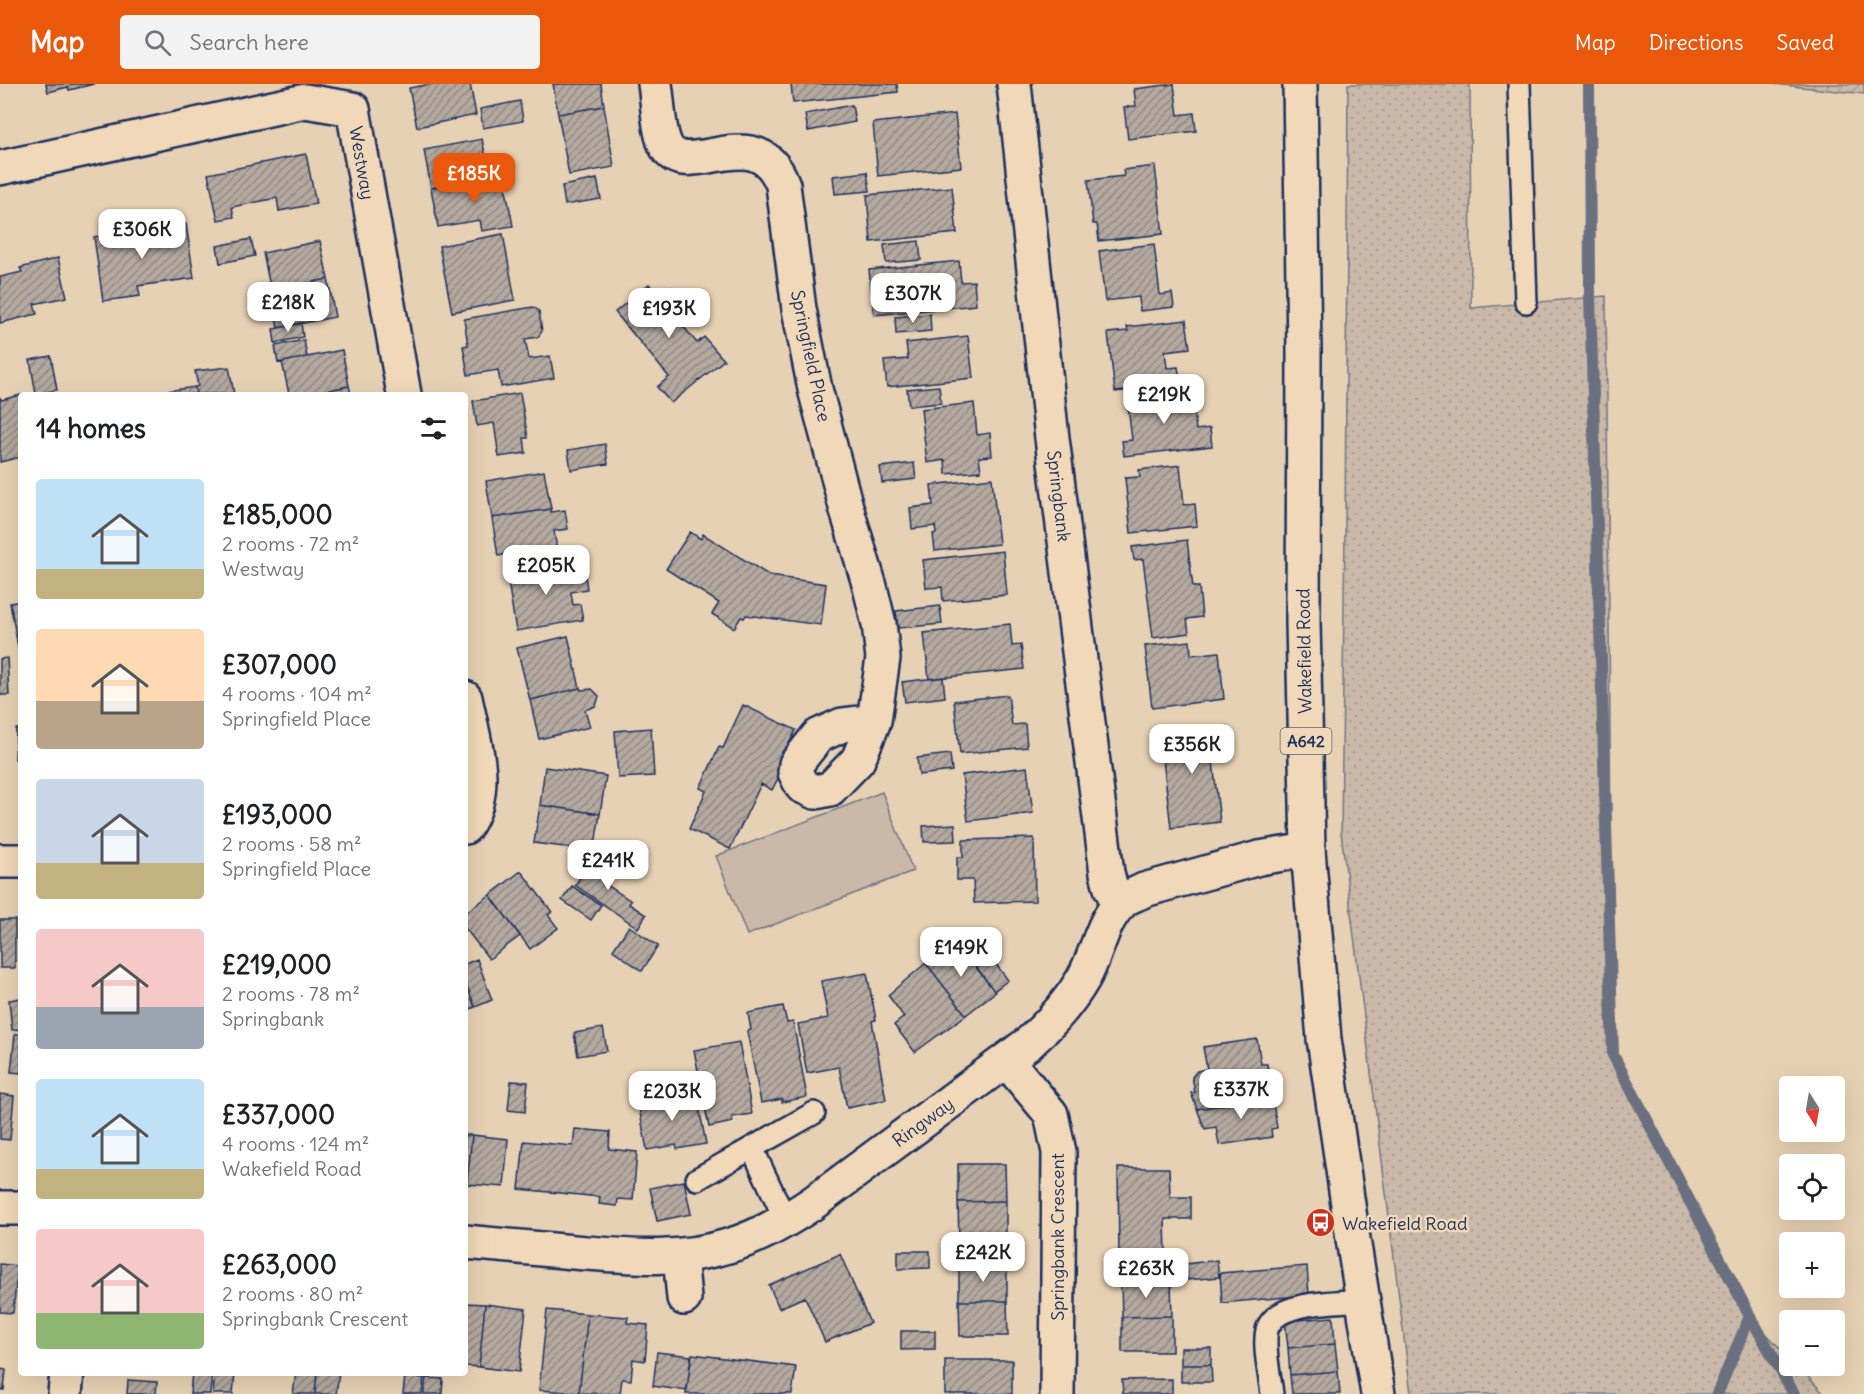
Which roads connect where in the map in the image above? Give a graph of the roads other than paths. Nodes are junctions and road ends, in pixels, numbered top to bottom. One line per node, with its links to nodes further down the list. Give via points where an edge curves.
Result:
1 (655, 84): 9 (street, Springfield Place, via 663,140 670,152 683,158 752,153 772,164 783,185 799,309 815,389 879,624 883,658)
2 (1014, 84): 14 (street, Springbank, via 1052,438 1104,850 1111,888)
3 (1300, 84): 11 (street, Wakefield Road / A642)
4 (1519, 84): 6 (lane)
5 (0, 168): 7 (street, Westway, via 305,101 353,109)
6 (1526, 302)
7 (404, 392)
8 (468, 713): 10 (street, via 480,792)
9 (874, 721)
10 (468, 822)
11 (1308, 849): 14 (street, Ringway, via 1259,858 1144,890); 25 (street, Wakefield Road / A642, via 1324,1039)
12 (0, 861): 13 (street)
13 (18, 861)
14 (1119, 905): 15 (street, Ringway, via 1106,925 1084,978 1068,1001 1050,1024)
15 (1006, 1060): 21 (street, Ringway); 28 (street, Springbank Crescent, via 1051,1114 1059,1152)
16 (814, 1113): 17 (lane)
17 (752, 1148): 18 (lane); 21 (lane)
18 (697, 1179)
19 (0, 1208): 20 (street)
20 (18, 1208)
21 (786, 1221): 23 (street, Ringway, via 728,1246)
22 (468, 1242): 23 (street, Ringway, via 633,1257)
23 (680, 1256): 24 (street)
24 (684, 1298)
25 (1363, 1300): 29 (lane, via 1292,1307 1276,1315 1266,1339); 30 (street, Wakefield Road / A642)
26 (67, 1376): 27 (street)
27 (65, 1394)
28 (1057, 1394)
29 (1272, 1394)
30 (1378, 1394)

